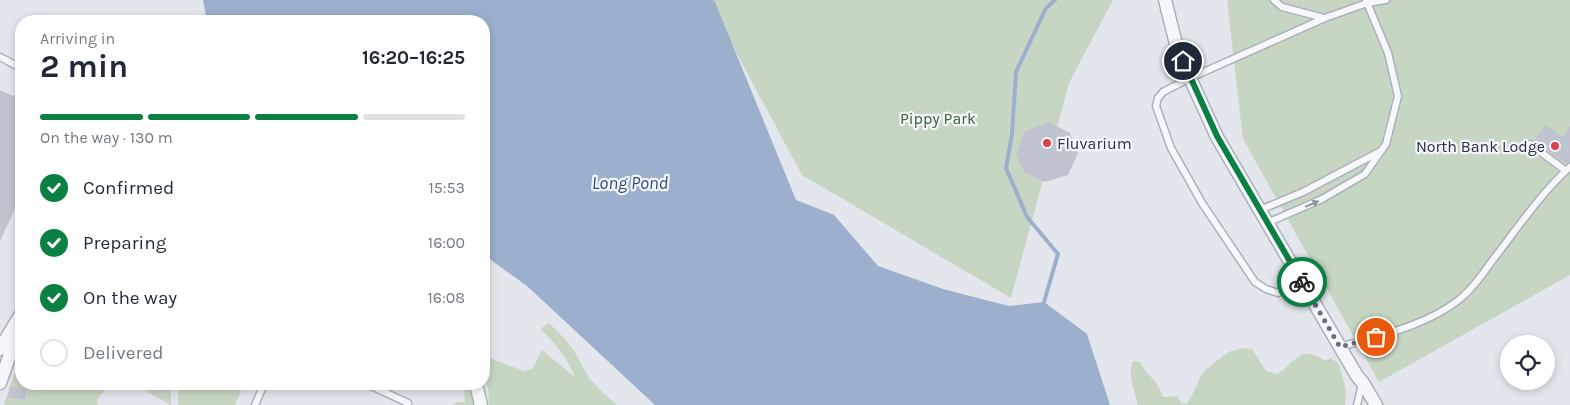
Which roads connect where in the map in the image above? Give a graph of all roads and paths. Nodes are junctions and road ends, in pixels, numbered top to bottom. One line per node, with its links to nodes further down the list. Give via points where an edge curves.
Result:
1 (1165, 0): 8 (street, via 1176,44)
2 (1274, 0): 5 (lane, via 1282,7)
3 (1386, 0): 4 (lane)
4 (1366, 2): 5 (lane); 10 (lane, via 1388,53 1398,96 1386,144)
5 (1324, 18): 8 (lane)
6 (0, 57): 7 (lane)
7 (15, 65)
8 (1190, 78): 12 (street, via 1217,136); 14 (lane, via 1158,98 1156,106 1171,148 1202,203 1255,282 1278,293)
9 (1530, 144): 11 (lane)
10 (1380, 152): 12 (lane, via 1303,192); 13 (lane, one-way to 10, via 1322,200 1365,174)
11 (1568, 169): 17 (lane, via 1554,181 1461,299 1431,317)
12 (1260, 210): 13 (street)
13 (1268, 223): 14 (street)
14 (1301, 280): 17 (street)
15 (15, 324): 18 (street)
16 (15, 340): 19 (street)
17 (1340, 347): 20 (street)
18 (0, 349)
19 (1, 379)
20 (1363, 383): 27 (lane); 28 (street)
21 (261, 390): 24 (lane)
22 (381, 390): 25 (lane)
23 (477, 390): 26 (street)
24 (255, 405)
25 (407, 405)
26 (481, 405)
27 (1358, 405)
28 (1376, 405)

